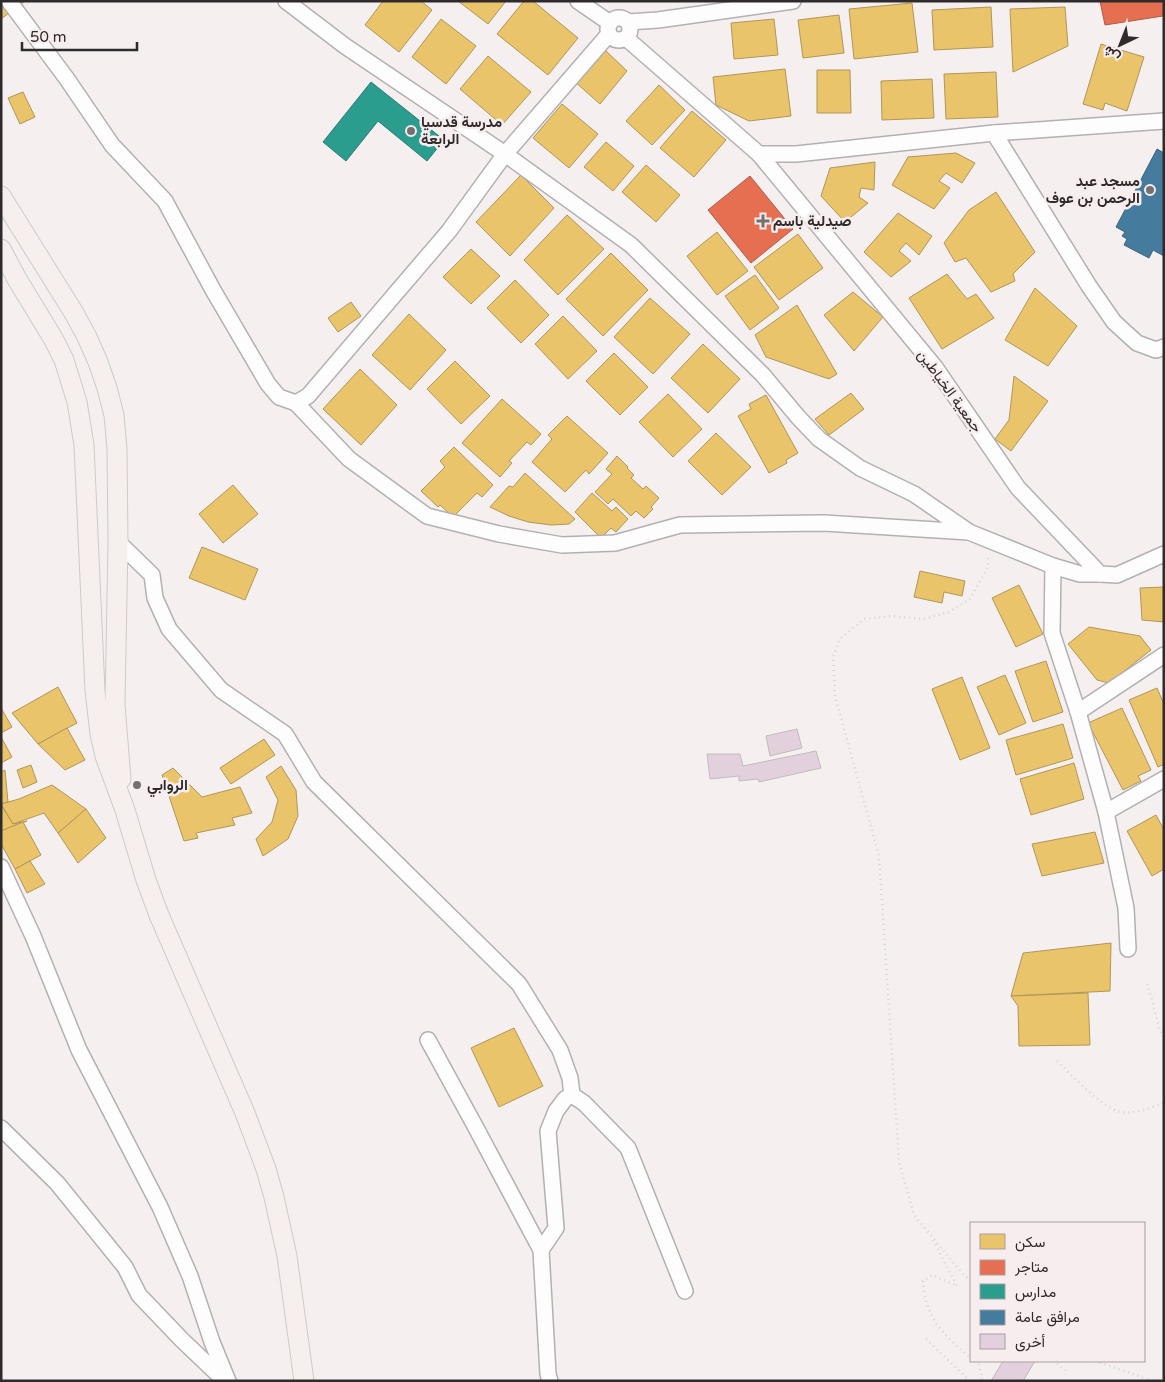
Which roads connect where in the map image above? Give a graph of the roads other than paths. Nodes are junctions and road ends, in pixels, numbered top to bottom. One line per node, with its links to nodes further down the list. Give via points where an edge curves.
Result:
1 (9, 1): 15 (street, via 112,145 165,201 268,384 279,397)
2 (286, 1): 10 (street, via 345,46)
3 (578, 1): 6 (street)
4 (793, 1): 5 (street)
5 (628, 22): 6 (street, via 615,18); 7 (street, via 630,31)
6 (610, 28): 7 (street, via 614,38); 10 (street)
7 (626, 38): 11 (street, جمعية الخياطين)
8 (1164, 121): 9 (street)
9 (994, 133): 11 (street, via 796,154); 14 (street, via 1114,322 1136,344 1156,350)
10 (505, 154): 15 (street, via 448,231 308,396); 16 (street, via 631,245 763,375 819,439 860,468 914,494)
11 (758, 154): 20 (street, جمعية الخياطين, via 935,367 1018,488)
12 (1, 196): 17 (main road, via 74,313 91,345 107,388 118,449)
13 (1, 250): 24 (main road, via 54,340 78,402 84,445 95,691 105,756)
14 (1164, 347)
15 (296, 403): 16 (street, via 349,459 427,516 499,534 562,545 615,542 680,525 824,523)
16 (969, 532): 19 (street)
17 (118, 542): 24 (main road, via 115,705); 29 (street, via 152,575 155,598 169,629 221,690 285,734 314,782 519,984 560,1050)
18 (1164, 554): 20 (street, via 1117,575)
19 (1053, 566): 20 (street, via 1080,574); 22 (street, via 1052,633)
20 (1100, 574)
21 (1164, 655): 22 (street)
22 (1078, 712): 25 (street)
23 (1164, 779): 25 (street)
24 (125, 810): 34 (main road, via 134,846 159,915 266,1169 287,1256)
25 (1106, 812): 27 (street, via 1126,908)
26 (1, 867): 33 (street, via 79,1050 160,1207 190,1276)
27 (1128, 949)
28 (428, 1040): 31 (street)
29 (572, 1095): 31 (street, via 564,1099 556,1110 548,1131 556,1228); 32 (street, via 628,1148)
30 (1, 1128): 33 (street, via 57,1182 125,1266 139,1295)
31 (541, 1250): 35 (street)
32 (685, 1291)
33 (226, 1381)
34 (304, 1381)
35 (550, 1381)

